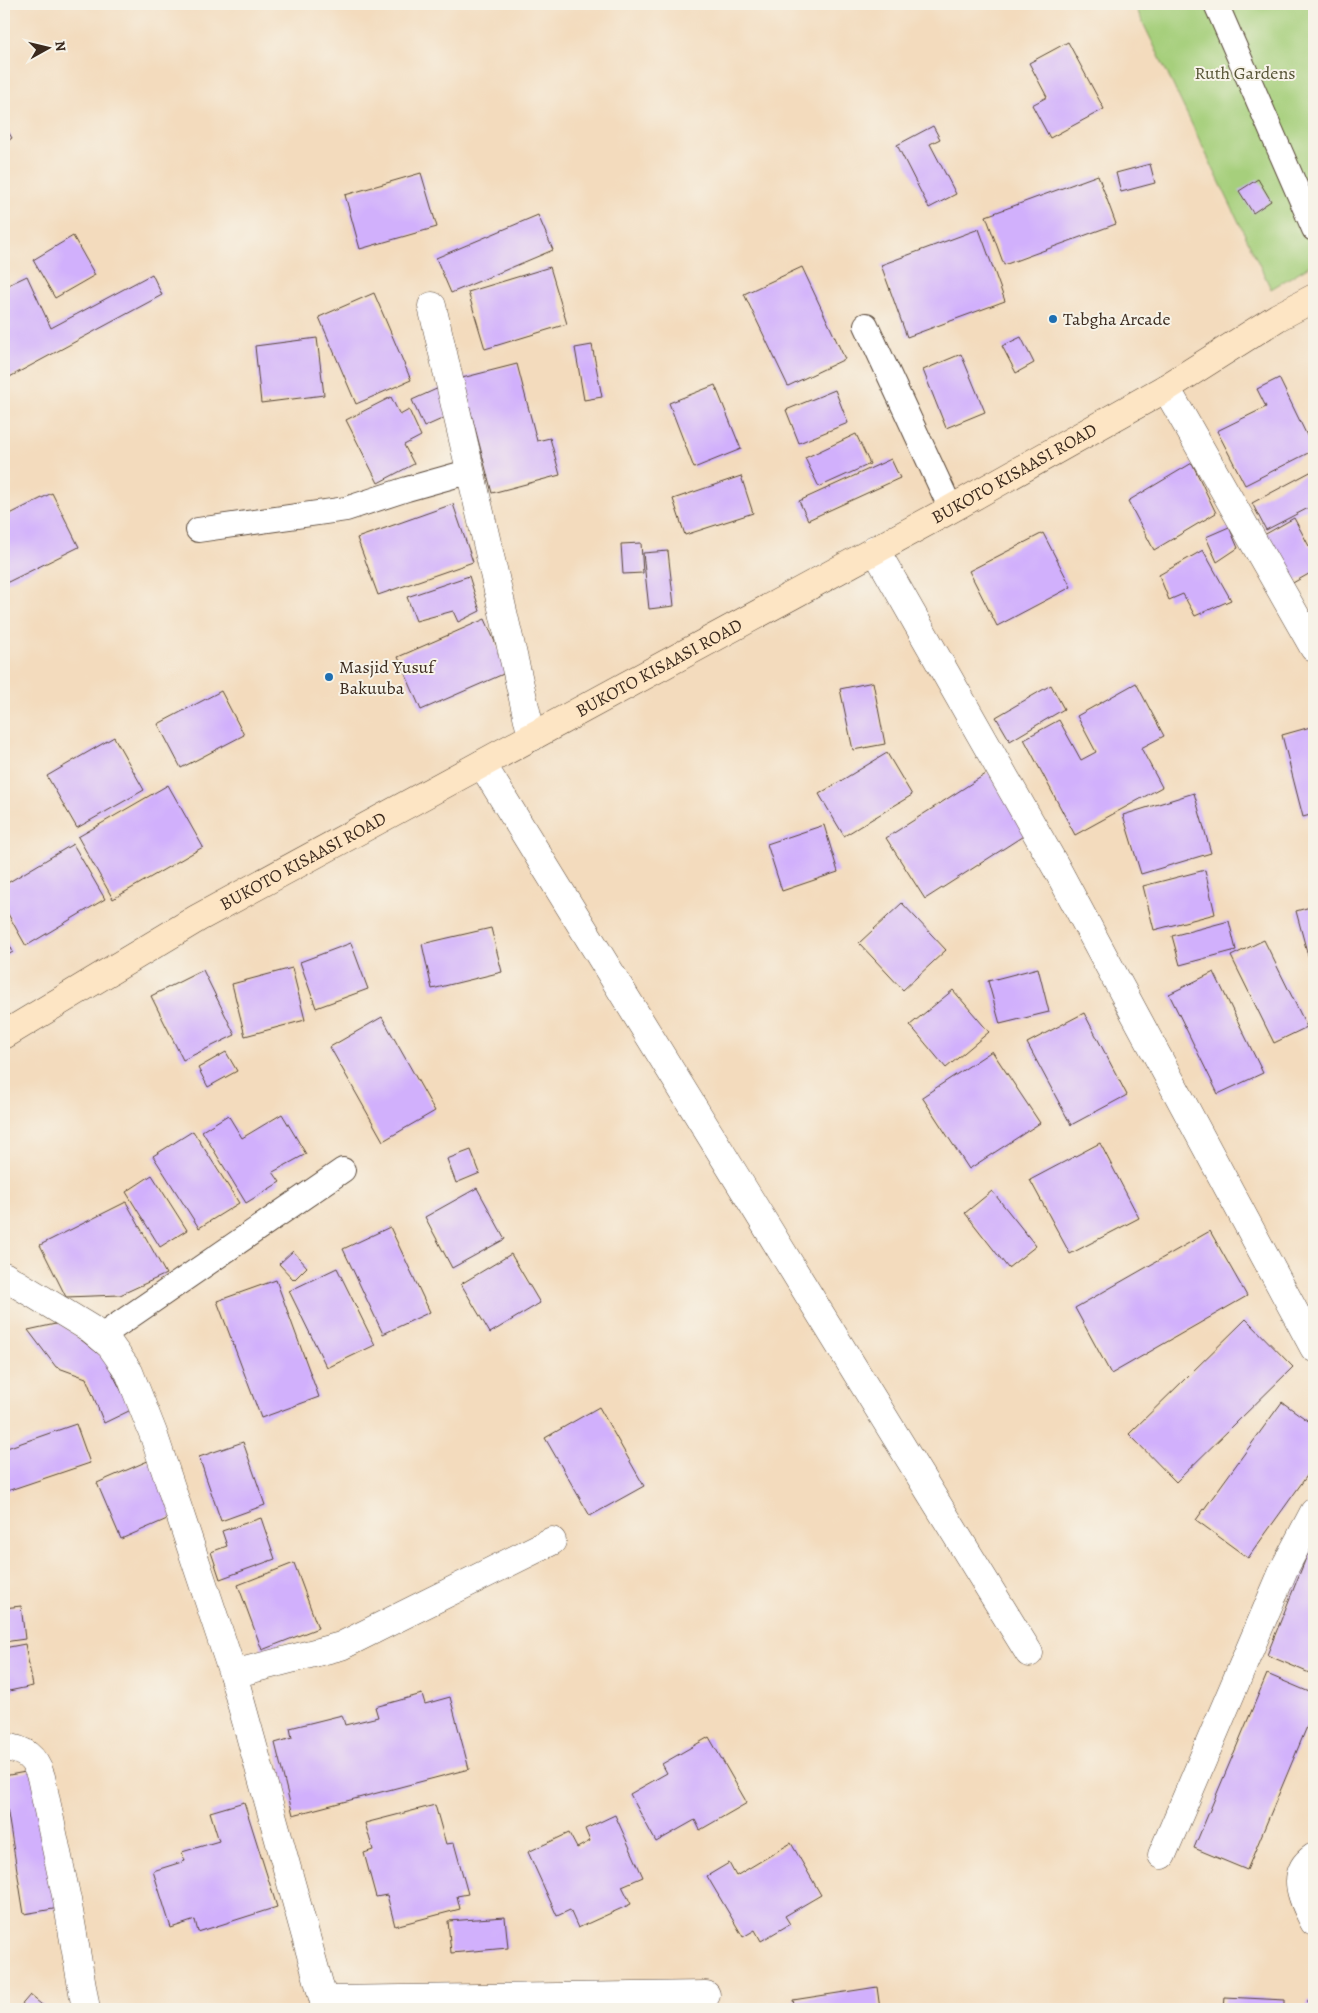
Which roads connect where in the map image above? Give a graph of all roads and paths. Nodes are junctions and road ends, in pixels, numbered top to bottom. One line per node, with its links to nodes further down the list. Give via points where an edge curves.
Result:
1 (1216, 4): 2 (lane)
2 (1314, 229)
3 (1314, 298): 6 (main road, BUKOTO KISAASI ROAD, via 1278,316)
4 (432, 306): 7 (street)
5 (866, 325): 8 (lane)
6 (1166, 388): 8 (main road, BUKOTO KISAASI ROAD); 11 (street)
7 (471, 471): 9 (lane, via 346,509); 12 (street)
8 (952, 509): 10 (main road, BUKOTO KISAASI ROAD)
9 (198, 530)
10 (875, 549): 12 (main road, BUKOTO KISAASI ROAD); 18 (street, via 1057,869)
11 (1314, 648)
12 (532, 737): 13 (main road, BUKOTO KISAASI ROAD)
13 (482, 764): 14 (main road, BUKOTO KISAASI ROAD, via 198,918); 21 (street)
14 (4, 1035)
15 (343, 1170): 17 (lane)
16 (4, 1276): 17 (street)
17 (100, 1336): 22 (street, via 129,1372 153,1433)
18 (1314, 1348)
19 (1314, 1512): 24 (street, via 1284,1569)
20 (552, 1541): 22 (street, via 341,1646)
21 (1029, 1653)
22 (232, 1674): 28 (street)
23 (4, 1747): 29 (street, via 25,1753 37,1763 67,1900)
24 (1162, 1855)
25 (1314, 1856): 26 (street, via 1305,1863 1300,1876 1302,1897)
26 (1314, 1922)
27 (706, 1995): 28 (street)
28 (326, 2005)
29 (86, 2009)

